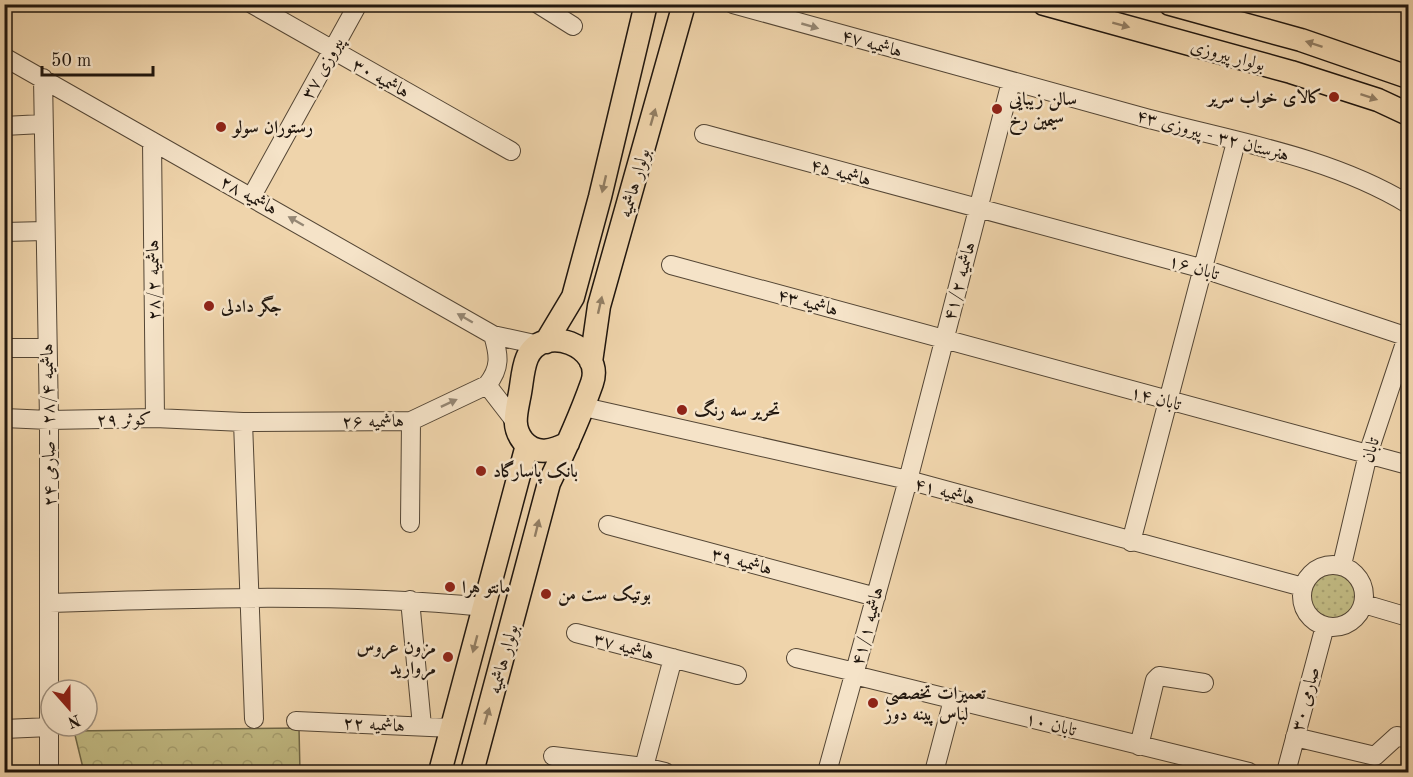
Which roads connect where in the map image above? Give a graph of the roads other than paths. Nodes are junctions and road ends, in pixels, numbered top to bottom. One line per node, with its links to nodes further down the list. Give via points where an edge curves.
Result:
1 (252, 4): 10 (street, هاشمیه ۳۰)
2 (358, 4): 10 (street, پیروزی ۳۷)
3 (538, 4): 9 (street)
4 (646, 4): 32 (main road, بولوار هاشمیه, one-way to 32, via 573,297)
5 (684, 4): 35 (main road, بولوار هاشمیه, one-way to 5, via 599,306)
6 (734, 4): 14 (street, هاشمیه ۴۷, one-way to 14)
7 (1044, 4): 15 (main road, بولوار پیروزی, one-way to 15, via 1291,72 1378,100)
8 (1170, 4): 12 (main road, بولوار پیروزی, one-way to 8, via 1301,40)
9 (573, 26)
10 (332, 50): 21 (street, هاشمیه ۳۰); 22 (street, پیروزی ۳۷)
11 (4, 57): 13 (street, هاشمیه ۲۸)
12 (1408, 77)
13 (43, 78): 16 (street, هاشمیه ۲۸/۴ - صارمی ۲۴); 19 (street, هاشمیه ۲۸)
14 (1011, 82): 20 (street, هنرستان ۳۲ - پیروزی ۴۳); 24 (street, هاشمیه ۴۱/۲)
15 (1408, 114)
16 (42, 124): 17 (street); 25 (street, هاشمیه ۲۸/۴ - صارمی ۲۴)
17 (4, 126)
18 (705, 134): 24 (street, هاشمیه ۴۵)
19 (152, 141): 22 (street, هاشمیه ۲۸); 40 (street, هاشمیه ۲۸/۲)
20 (1236, 142): 23 (street, هنرستان ۳۲ - پیروزی ۴۳, via 1312,161 1378,186); 28 (street)
21 (511, 151)
22 (252, 196): 29 (street, هاشمیه ۲۸, one-way to 22)
23 (1408, 204)
24 (978, 210): 28 (street, تابان ۱۶); 31 (street, هاشمیه ۴۱/۲)
25 (45, 231): 26 (street); 34 (street, هاشمیه ۲۸/۴ - صارمی ۲۴)
26 (4, 232)
27 (671, 265): 31 (street, هاشمیه ۴۳)
28 (1204, 269): 30 (street, تابان ۱۶); 37 (street)
29 (494, 335): 32 (street, هاشمیه ۲۸); 36 (street, via 500,356 495,375)
30 (1408, 337): 47 (street, تابان)
31 (944, 339): 37 (street, تابان ۱۴); 49 (street, هاشمیه ۴۱/۲)
32 (542, 344): 35 (main road, via 570,342 583,350); 42 (main road, via 527,357)
33 (4, 348): 34 (street)
34 (47, 348): 41 (street, هاشمیه ۲۸/۴ - صارمی ۲۴)
35 (591, 362): 38 (main road, via 594,377)
36 (487, 385): 42 (street); 43 (street, هاشمیه ۲۶, one-way to 36)
37 (1170, 402): 47 (street, تابان ۱۴); 52 (street)
38 (584, 407): 45 (main road); 49 (street, هاشمیه ۴۱)
39 (4, 418): 41 (street, کوثر ۲۹)
40 (155, 418): 41 (street, کوثر ۲۹); 44 (street, کوثر ۲۹)
41 (49, 420): 58 (street, هاشمیه ۲۸/۴ - صارمی ۲۴)
42 (514, 420): 46 (main road)
43 (411, 421): 44 (street, هاشمیه ۲۶); 50 (street)
44 (243, 422): 55 (street)
45 (568, 443): 46 (main road, via 548,451); 86 (main road, بولوار هاشمیه, one-way to 45, via 549,483)
46 (527, 445): 60 (main road, بولوار هاشمیه)
47 (1368, 454): 48 (street, تابان ۱۴); 53 (street, تابان)
48 (1408, 465)
49 (908, 480): 52 (street, هاشمیه ۴۱); 56 (street, هاشمیه ۴۱/۱)
50 (410, 524)
51 (608, 525): 56 (street, هاشمیه ۳۹)
52 (1131, 542): 54 (street, هاشمیه ۴۱)
53 (1342, 565): 54 (street, via 1318,568); 59 (street, via 1361,580)
54 (1303, 587): 62 (street, via 1306,611)
55 (250, 596): 57 (street); 58 (street); 71 (street)
56 (876, 597): 66 (street, هاشمیه ۴۱/۱)
57 (410, 600): 60 (street); 73 (street)
58 (49, 603): 68 (street, هاشمیه ۲۸/۴ - صارمی ۲۴)
59 (1364, 604): 61 (street); 62 (street, via 1349,623)
60 (485, 607): 75 (main road, بولوار هاشمیه, one-way to 75)
61 (1408, 617)
62 (1325, 626): 77 (street, صارمی ۳۰)
63 (576, 633): 64 (street, هاشمیه ۳۷)
64 (673, 658): 67 (street, هاشمیه ۳۷); 82 (street)
65 (796, 658): 66 (street, تابان ۱۰)
66 (854, 674): 70 (street, تابان ۱۰); 88 (street, هاشمیه ۴۱/۱)
67 (737, 675)
68 (50, 678)
69 (1204, 683): 80 (street, via 1159,676)
70 (953, 700): 80 (street, تابان ۱۰); 89 (street)
71 (254, 719)
72 (296, 721): 73 (street, هاشمیه ۲۲)
73 (422, 726): 75 (street, هاشمیه ۲۲)
74 (39, 727): 76 (street)
75 (452, 728): 85 (main road, بولوار هاشمیه)
76 (4, 729)
77 (1295, 737): 79 (street, via 1375,756 1397,736); 91 (street, صارمی ۳۰)
78 (50, 738): 84 (street, هاشمیه ۲۸/۴ - صارمی ۲۴)
79 (1408, 739)
80 (1139, 746): 83 (street, تابان ۱۰)
81 (553, 756): 82 (street)
82 (644, 767): 87 (street)
83 (1210, 768): 90 (street, تابان ۱۰)
84 (49, 772)
85 (440, 772)
86 (472, 772)
87 (664, 772)
88 (827, 772)
89 (934, 772)
90 (1249, 772)
91 (1286, 772)

